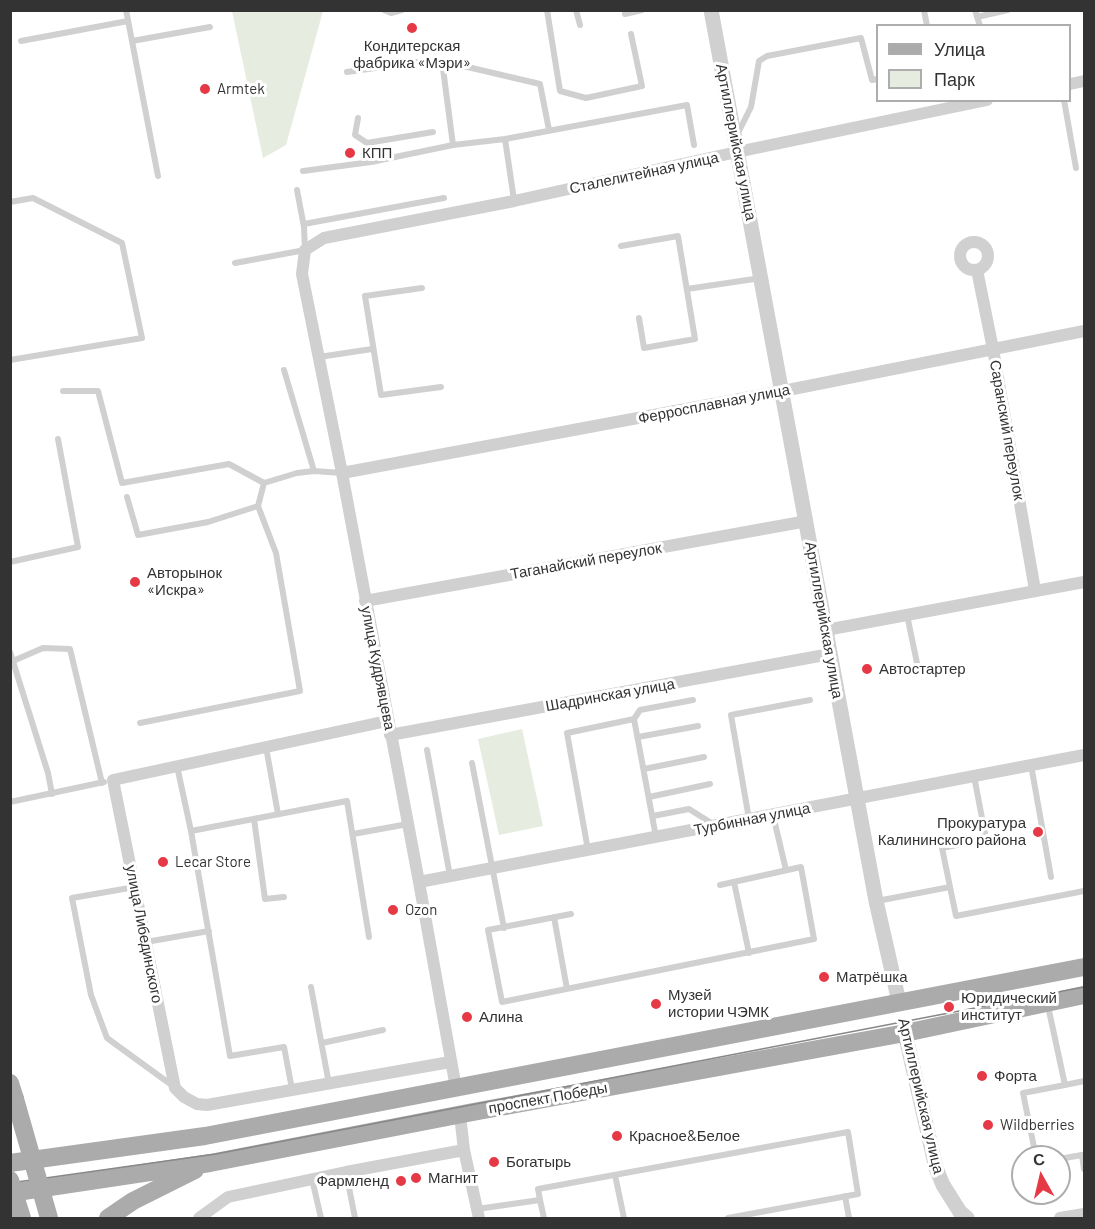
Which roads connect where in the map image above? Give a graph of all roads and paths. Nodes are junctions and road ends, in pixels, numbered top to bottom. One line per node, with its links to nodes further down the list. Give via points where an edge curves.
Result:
1 (126, 10): 11 (lane)
2 (384, 10): 3 (lane)
3 (402, 10)
4 (548, 10): 14 (lane, via 560,91 586,98 642,86)
5 (576, 10): 12 (lane)
6 (642, 10): 9 (lane)
7 (711, 10): 29 (street, Артиллерийская улица)
8 (1008, 10): 10 (lane)
9 (626, 14)
10 (976, 14)
11 (128, 21): 15 (lane); 16 (lane)
12 (580, 25)
13 (210, 27): 16 (lane)
14 (631, 34)
15 (21, 41)
16 (132, 41): 33 (lane)
17 (442, 61): 18 (lane); 23 (lane, via 540,84); 27 (lane)
18 (347, 72)
19 (876, 79): 29 (lane, via 872,80 861,38 767,56 759,61 751,107)
20 (976, 102): 29 (street, Сталелитейная улица)
21 (1064, 102): 31 (lane)
22 (358, 118): 26 (lane, via 355,135)
23 (549, 130): 25 (lane); 28 (lane, via 687,105)
24 (433, 132): 26 (lane)
25 (505, 139): 27 (lane); 36 (lane)
26 (367, 143): 30 (lane)
27 (453, 145): 30 (lane)
28 (694, 145)
29 (736, 145): 36 (street, Сталелитейная улица); 43 (street, Артиллерийская улица)
30 (371, 162): 32 (lane)
31 (1076, 168)
32 (303, 171)
33 (158, 176)
34 (297, 190): 38 (lane)
35 (444, 198): 38 (lane)
36 (514, 201): 40 (street, Сталелитейная улица, via 324,238)
37 (10, 202): 51 (lane, via 33,198 122,243 142,338)
38 (303, 224): 40 (lane)
39 (621, 246): 45 (lane, via 678,236)
40 (305, 250): 41 (lane); 50 (street, улица Кудрявцева, via 302,274)
41 (235, 263)
42 (977, 270): 49 (street, Саранский переулок)
43 (761, 278): 45 (lane); 55 (street, Артиллерийская улица)
44 (422, 288): 48 (lane, via 364,296)
45 (687, 289): 46 (lane, via 695,339 644,348)
46 (639, 318)
47 (1084, 331): 49 (street, Ферросплавная улица)
48 (372, 349): 50 (lane); 53 (lane, via 381,395)
49 (993, 349): 55 (street, Ферросплавная улица); 65 (street, Саранский переулок)
50 (319, 357): 58 (street, улица Кудрявцева)
51 (10, 360)
52 (284, 370): 57 (lane)
53 (441, 387)
54 (63, 391): 59 (lane, via 98,391 122,483 229,464)
55 (783, 391): 58 (street, Ферросплавная улица); 62 (street, Артиллерийская улица)
56 (58, 439): 63 (lane, via 78,547)
57 (314, 471): 58 (lane); 59 (lane)
58 (342, 473): 66 (street, улица Кудрявцева)
59 (264, 483): 61 (lane)
60 (127, 497): 61 (lane, via 138,535 208,522)
61 (258, 506): 77 (lane, via 276,553 300,691)
62 (807, 521): 66 (street, Таганайский переулок); 68 (street, Артиллерийская улица)
63 (10, 562)
64 (1084, 582): 65 (street)
65 (1035, 590): 67 (street)
66 (365, 601): 76 (street, улица Кудрявцева)
67 (907, 615): 68 (street); 72 (lane)
68 (826, 630): 70 (street, Артиллерийская улица)
69 (10, 652): 71 (lane)
70 (830, 654): 79 (street, Шадринская улица); 94 (street, Артиллерийская улица)
71 (13, 661): 90 (lane, via 43,648 70,650); 92 (lane)
72 (917, 663)
73 (693, 700): 75 (lane, via 640,710)
74 (810, 700): 100 (lane, via 731,715)
75 (634, 719): 80 (lane); 106 (lane, via 567,733)
76 (387, 721): 79 (street, улица Кудрявцева); 81 (street)
77 (140, 723)
78 (698, 726): 80 (lane)
79 (390, 735): 101 (street, улица Кудрявцева)
80 (638, 737): 88 (lane)
81 (266, 747): 87 (street); 96 (lane)
82 (427, 750): 109 (lane)
83 (1084, 755): 86 (street, Турбинная улица)
84 (704, 757): 88 (lane)
85 (472, 763): 107 (lane)
86 (1031, 765): 89 (street, Турбинная улица); 110 (lane)
87 (177, 766): 90 (street); 103 (lane)
88 (644, 769): 93 (lane)
89 (974, 776): 94 (street, Турбинная улица); 115 (lane, via 986,839 942,848)
90 (108, 781): 92 (lane); 114 (street, улица Либединского)
91 (710, 784): 93 (lane)
92 (52, 794): 95 (lane)
93 (649, 797): 98 (lane)
94 (857, 799): 97 (street, Турбинная улица); 118 (street, Артиллерийская улица)
95 (10, 802)
96 (278, 814): 99 (lane); 104 (lane, via 347,801)
97 (773, 815): 100 (street, Турбинная улица); 108 (lane)
98 (652, 816): 102 (lane, via 689,809); 105 (lane)
99 (254, 819): 103 (lane); 117 (lane, via 265,899)
100 (749, 819): 102 (street, Турбинная улица)
101 (408, 824): 104 (lane); 111 (street, улица Кудрявцева)
102 (715, 826): 105 (street, Турбинная улица)
103 (191, 831): 122 (lane)
104 (352, 834): 123 (lane)
105 (656, 837): 106 (street, Турбинная улица)
106 (588, 850): 107 (street, Турбинная улица)
107 (492, 868): 109 (street, Турбинная улица); 121 (lane)
108 (786, 870): 112 (lane); 125 (lane, via 801,867 814,939)
109 (450, 876): 111 (street, Турбинная улица)
110 (1051, 877)
111 (419, 882): 135 (street, улица Кудрявцева)
112 (734, 882): 113 (lane); 125 (lane)
113 (720, 885)
114 (135, 887): 124 (street, улица Либединского); 139 (lane, via 72,898 91,995 107,1038)
115 (950, 887): 116 (lane, via 956,916); 118 (lane)
116 (1084, 891)
117 (284, 897)
118 (876, 901): 130 (street, Артиллерийская улица)
119 (571, 914): 120 (lane)
120 (554, 917): 121 (lane); 128 (lane)
121 (504, 928): 128 (lane, via 488,930 502,1002)
122 (208, 931): 124 (lane); 141 (lane, via 230,1056 284,1047)
123 (369, 937)
124 (146, 942): 139 (street, улица Либединского)
125 (749, 952): 128 (lane)
126 (1084, 967): 130 (main road, проспект Победы)
127 (311, 987): 134 (lane)
128 (567, 989)
129 (1084, 995): 131 (main road, проспект Победы)
130 (899, 1002): 133 (main road, Артиллерийская улица); 140 (main road, проспект Победы)
131 (1047, 1002): 133 (main road, проспект Победы); 138 (lane)
132 (383, 1030): 134 (lane)
133 (905, 1033): 143 (main road, проспект Победы); 169 (street, Артиллерийская улица, via 936,1168 943,1185)
134 (322, 1042): 137 (lane)
135 (450, 1062): 137 (street); 140 (street, улица Кудрявцева)
136 (1084, 1081): 138 (lane)
137 (329, 1084): 141 (street)
138 (1065, 1084): 144 (lane, via 1023,1093)
139 (176, 1088): 141 (street, via 184,1097 207,1105)
140 (456, 1088): 147 (main road, проспект Победы, via 205,1136)
141 (292, 1090)
142 (13, 1091): 160 (main road, bridge)
143 (460, 1115): 145 (street); 148 (main road, проспект Победы)
144 (1034, 1145)
145 (464, 1150): 150 (street); 157 (street)
146 (1083, 1155): 149 (lane)
147 (10, 1163)
148 (210, 1163): 154 (main road, проспект Победы); 161 (main road, via 133,1201)
149 (1084, 1169)
150 (346, 1172): 152 (street); 164 (lane)
151 (615, 1175): 155 (lane, via 848,1132 858,1194); 156 (lane, via 538,1189); 166 (lane)
152 (312, 1179): 162 (street, via 228,1197); 163 (lane)
153 (10, 1180): 159 (main road, bridge)
154 (10, 1193)
155 (845, 1196): 167 (lane); 168 (lane)
156 (540, 1200): 157 (lane); 165 (lane)
157 (478, 1214)
158 (1084, 1214): 170 (street)
159 (22, 1218)
160 (49, 1218)
161 (108, 1218)
162 (199, 1218)
163 (321, 1218)
164 (355, 1218)
165 (544, 1218)
166 (624, 1218)
167 (728, 1218)
168 (849, 1218)
169 (967, 1218)
170 (1060, 1218)

